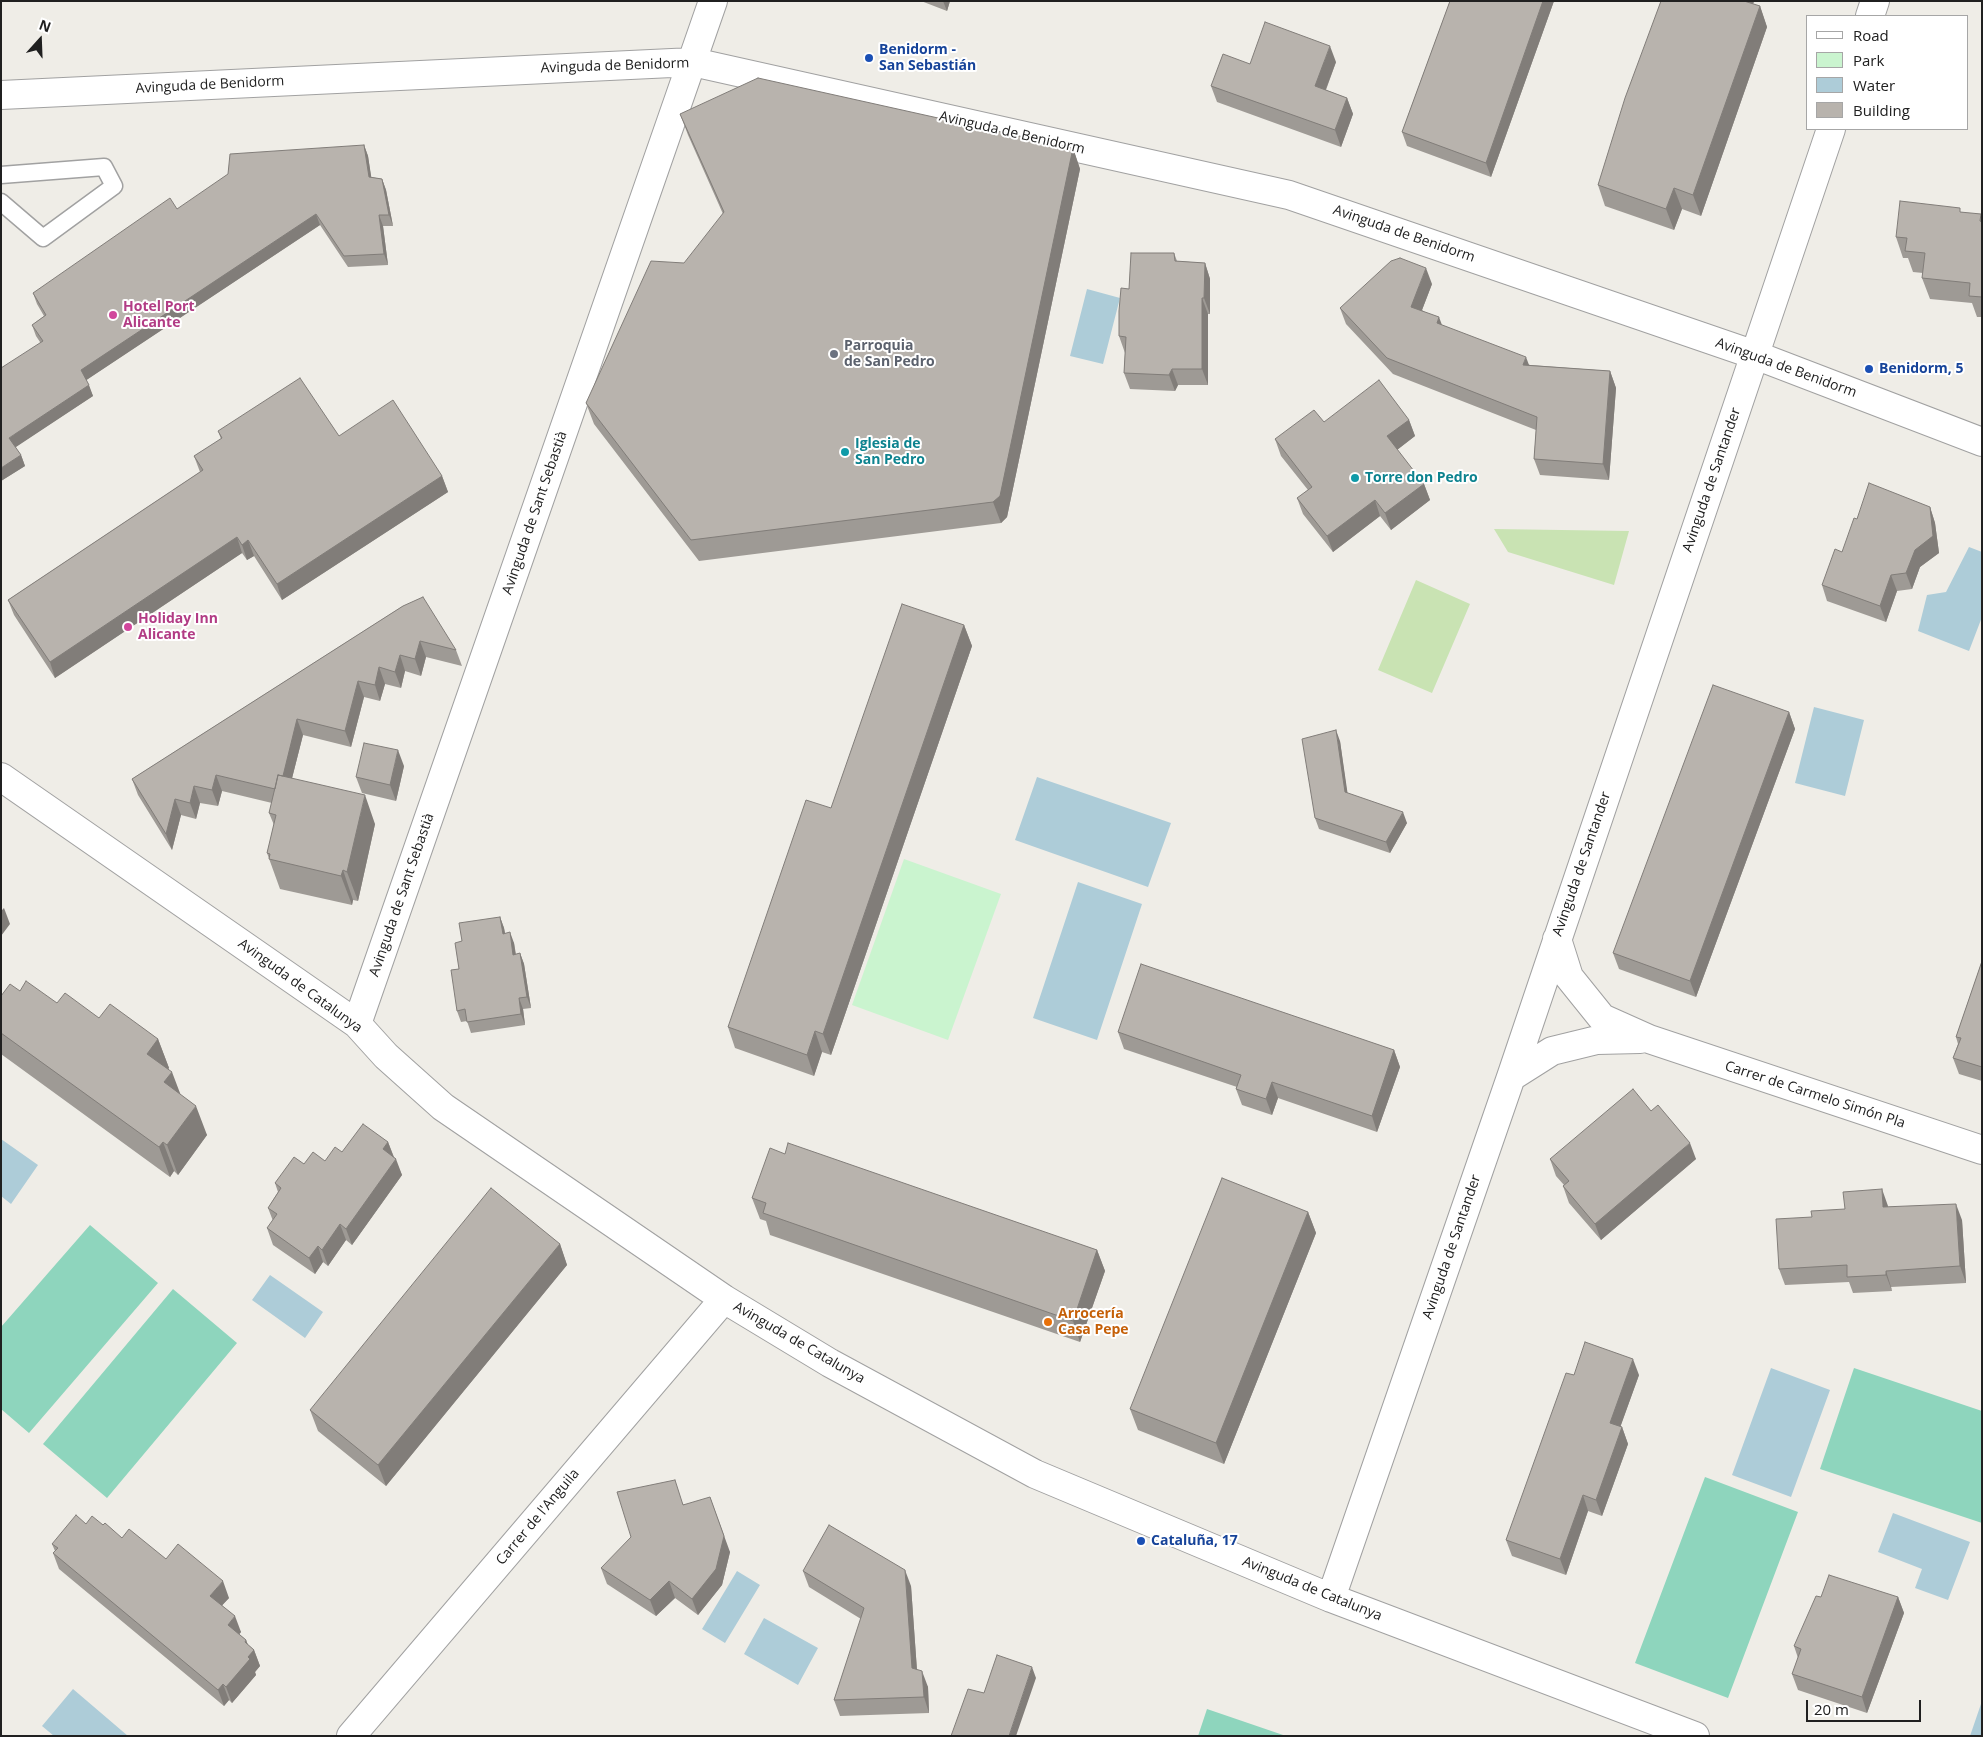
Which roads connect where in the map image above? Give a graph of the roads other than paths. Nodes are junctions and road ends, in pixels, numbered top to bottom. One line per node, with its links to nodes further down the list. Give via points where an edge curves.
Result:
1 (713, 1): 4 (street, Avinguda de Sant Sebastià)
2 (1875, 1): 3 (street)
3 (1870, 15)
4 (693, 62): 5 (street, Avinguda de Benidorm); 9 (street, Avinguda de Benidorm, via 1289,195); 13 (street, Avinguda de Sant Sebastià)
5 (1, 95)
6 (1831, 130): 9 (street, Avinguda de Santander)
7 (1, 175): 8 (lane, via 104,167 114,186 42,238)
8 (1, 202)
9 (1755, 356): 10 (street, Avinguda de Benidorm); 12 (street, Avinguda de Santander)
10 (1982, 442)
11 (1, 777): 13 (street, Avinguda de Catalunya)
12 (1557, 939): 14 (street, Carrer de Carmelo Simón Pla, via 1569,977 1602,1018); 15 (street, Avinguda de Santander)
13 (357, 1024): 17 (street, Avinguda de Catalunya, via 386,1056 443,1106)
14 (1649, 1039): 15 (street, Carrer de Carmelo Simón Pla, via 1597,1040 1552,1051); 16 (street, Carrer de Carmelo Simón Pla)
15 (1511, 1077): 18 (street, Avinguda de Santander)
16 (1982, 1150)
17 (724, 1299): 18 (street, Avinguda de Catalunya, via 830,1363 1035,1474); 19 (street, Carrer de l'Anguila)
18 (1331, 1598): 20 (street, Avinguda de Catalunya)
19 (351, 1736)
20 (1695, 1736)

